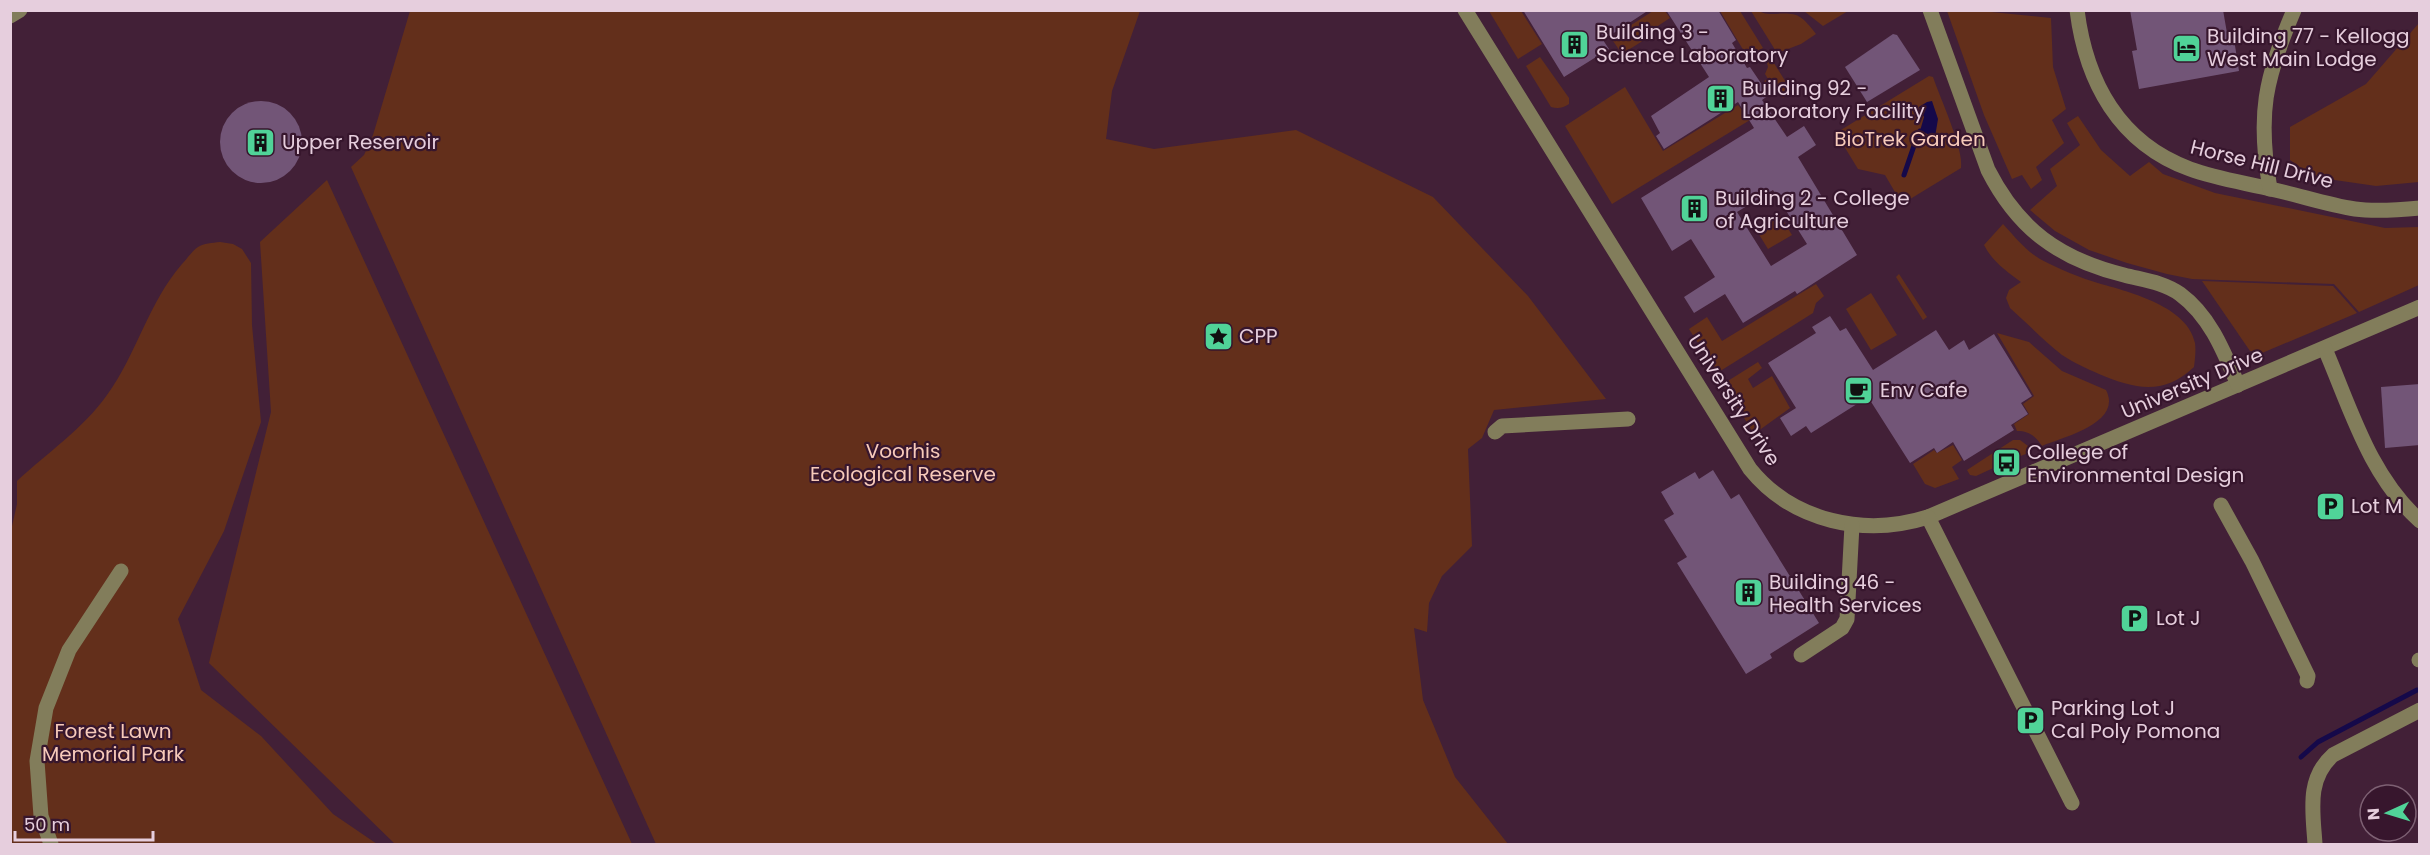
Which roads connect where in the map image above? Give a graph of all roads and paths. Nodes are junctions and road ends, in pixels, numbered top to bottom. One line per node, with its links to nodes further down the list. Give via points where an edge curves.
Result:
1 (20, 10): 6 (street)
2 (1466, 10): 17 (street, University Drive, via 1750,469 1796,506)
3 (1930, 10): 11 (street, via 1988,170 2014,212 2032,232 2060,250 2108,271 2155,282 2181,295 2212,330)
4 (2077, 10): 7 (street, Horse Hill Drive, via 2086,57 2103,95 2114,114 2143,144 2192,170)
5 (2294, 10): 7 (street, via 2266,90 2263,133)
6 (10, 16)
7 (2270, 189): 8 (street, Horse Hill Drive, via 2355,209)
8 (2420, 208)
9 (2420, 307): 10 (street, University Drive)
10 (2325, 349): 11 (street, University Drive); 16 (street, via 2371,458 2392,491)
11 (2238, 385): 15 (street, University Drive)
12 (1628, 419): 13 (street, via 1502,426)
13 (1496, 432)
14 (2221, 505): 20 (street, via 2277,612)
15 (1928, 517): 17 (street, University Drive, via 1890,525); 22 (street)
16 (2420, 521)
17 (1852, 525): 19 (street, via 1847,619 1842,628)
18 (121, 571): 23 (street, via 69,650 46,708 37,760 41,816)
19 (1801, 655)
20 (2307, 681)
21 (2420, 710): 24 (street, via 2325,762 2313,788)
22 (2072, 803)
23 (51, 844)
24 (2315, 844)

